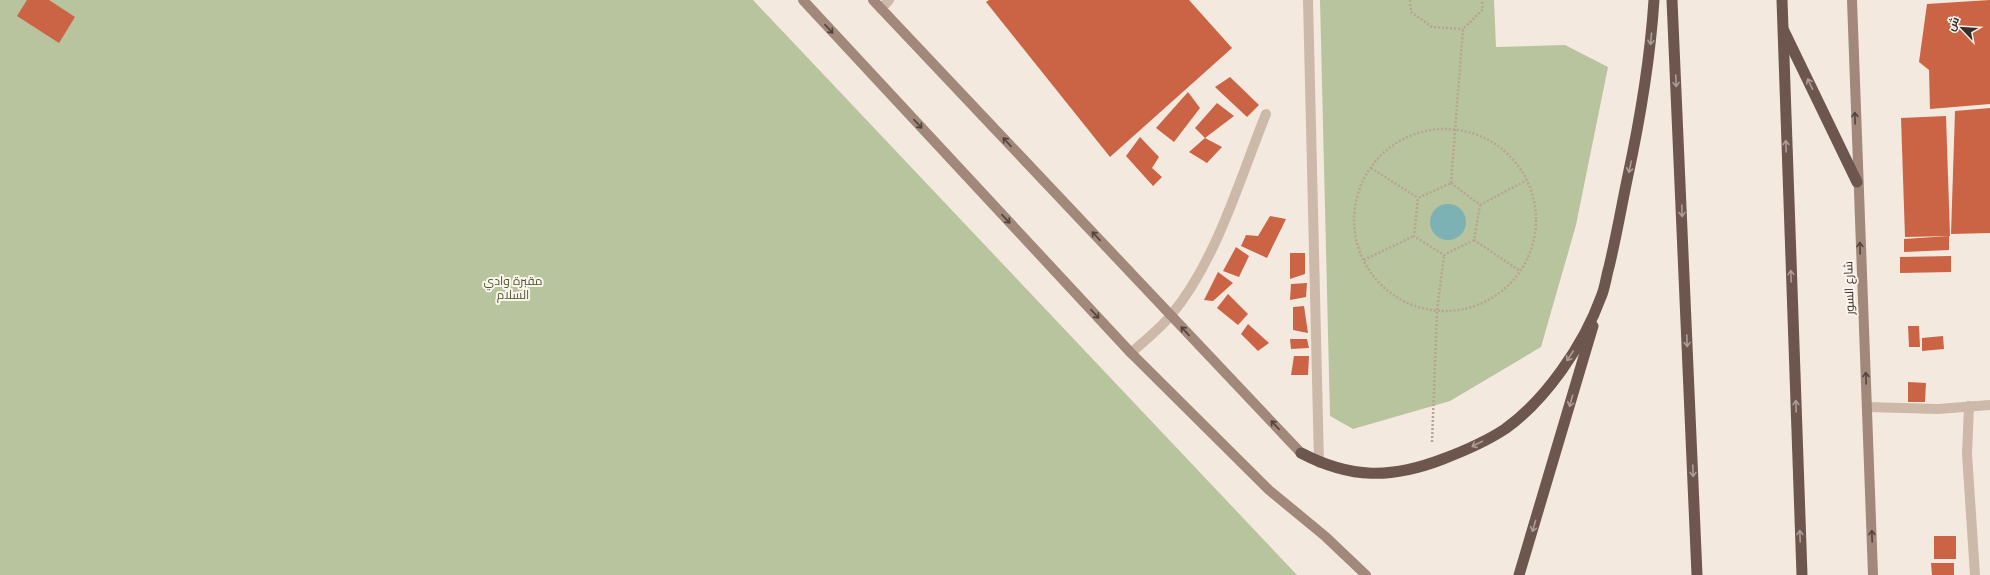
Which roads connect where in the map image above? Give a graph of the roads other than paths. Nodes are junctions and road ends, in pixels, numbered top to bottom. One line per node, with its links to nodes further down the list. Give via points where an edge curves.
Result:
1 (803, 0): 15 (main road, one-way to 15)
2 (873, 0): 9 (main road)
3 (890, 0): 9 (street)
4 (1308, 0): 20 (street)
5 (1654, 0): 13 (highway, one-way to 13, via 1649,65 1640,117)
6 (1672, 0): 23 (highway, one-way to 23)
7 (1782, 0): 10 (highway)
8 (1852, 0): 12 (main road, شارع السور, one-way to 8)
9 (881, 9): 14 (main road, one-way to 9)
10 (1782, 28): 12 (highway, one-way to 10); 24 (highway, one-way to 10)
11 (1266, 114): 14 (street, via 1223,223 1201,270)
12 (1857, 182): 18 (main road, شارع السور, one-way to 12)
13 (1601, 297): 20 (highway, one-way to 20, via 1588,326 1554,381 1528,409 1505,428 1431,463 1381,474 1343,470); 22 (highway, one-way to 22)
14 (1171, 316): 15 (street); 19 (main road, one-way to 14)
15 (1131, 353): 21 (main road, via 1269,490 1326,537)
16 (1990, 405): 17 (street)
17 (1969, 406): 18 (street, via 1938,409); 26 (street, via 1967,454)
18 (1867, 407): 25 (main road, شارع السور, one-way to 18)
19 (1301, 454): 20 (highway)
20 (1319, 463)
21 (1366, 575)
22 (1519, 575)
23 (1697, 575)
24 (1802, 575)
25 (1873, 575)
26 (1975, 575)

